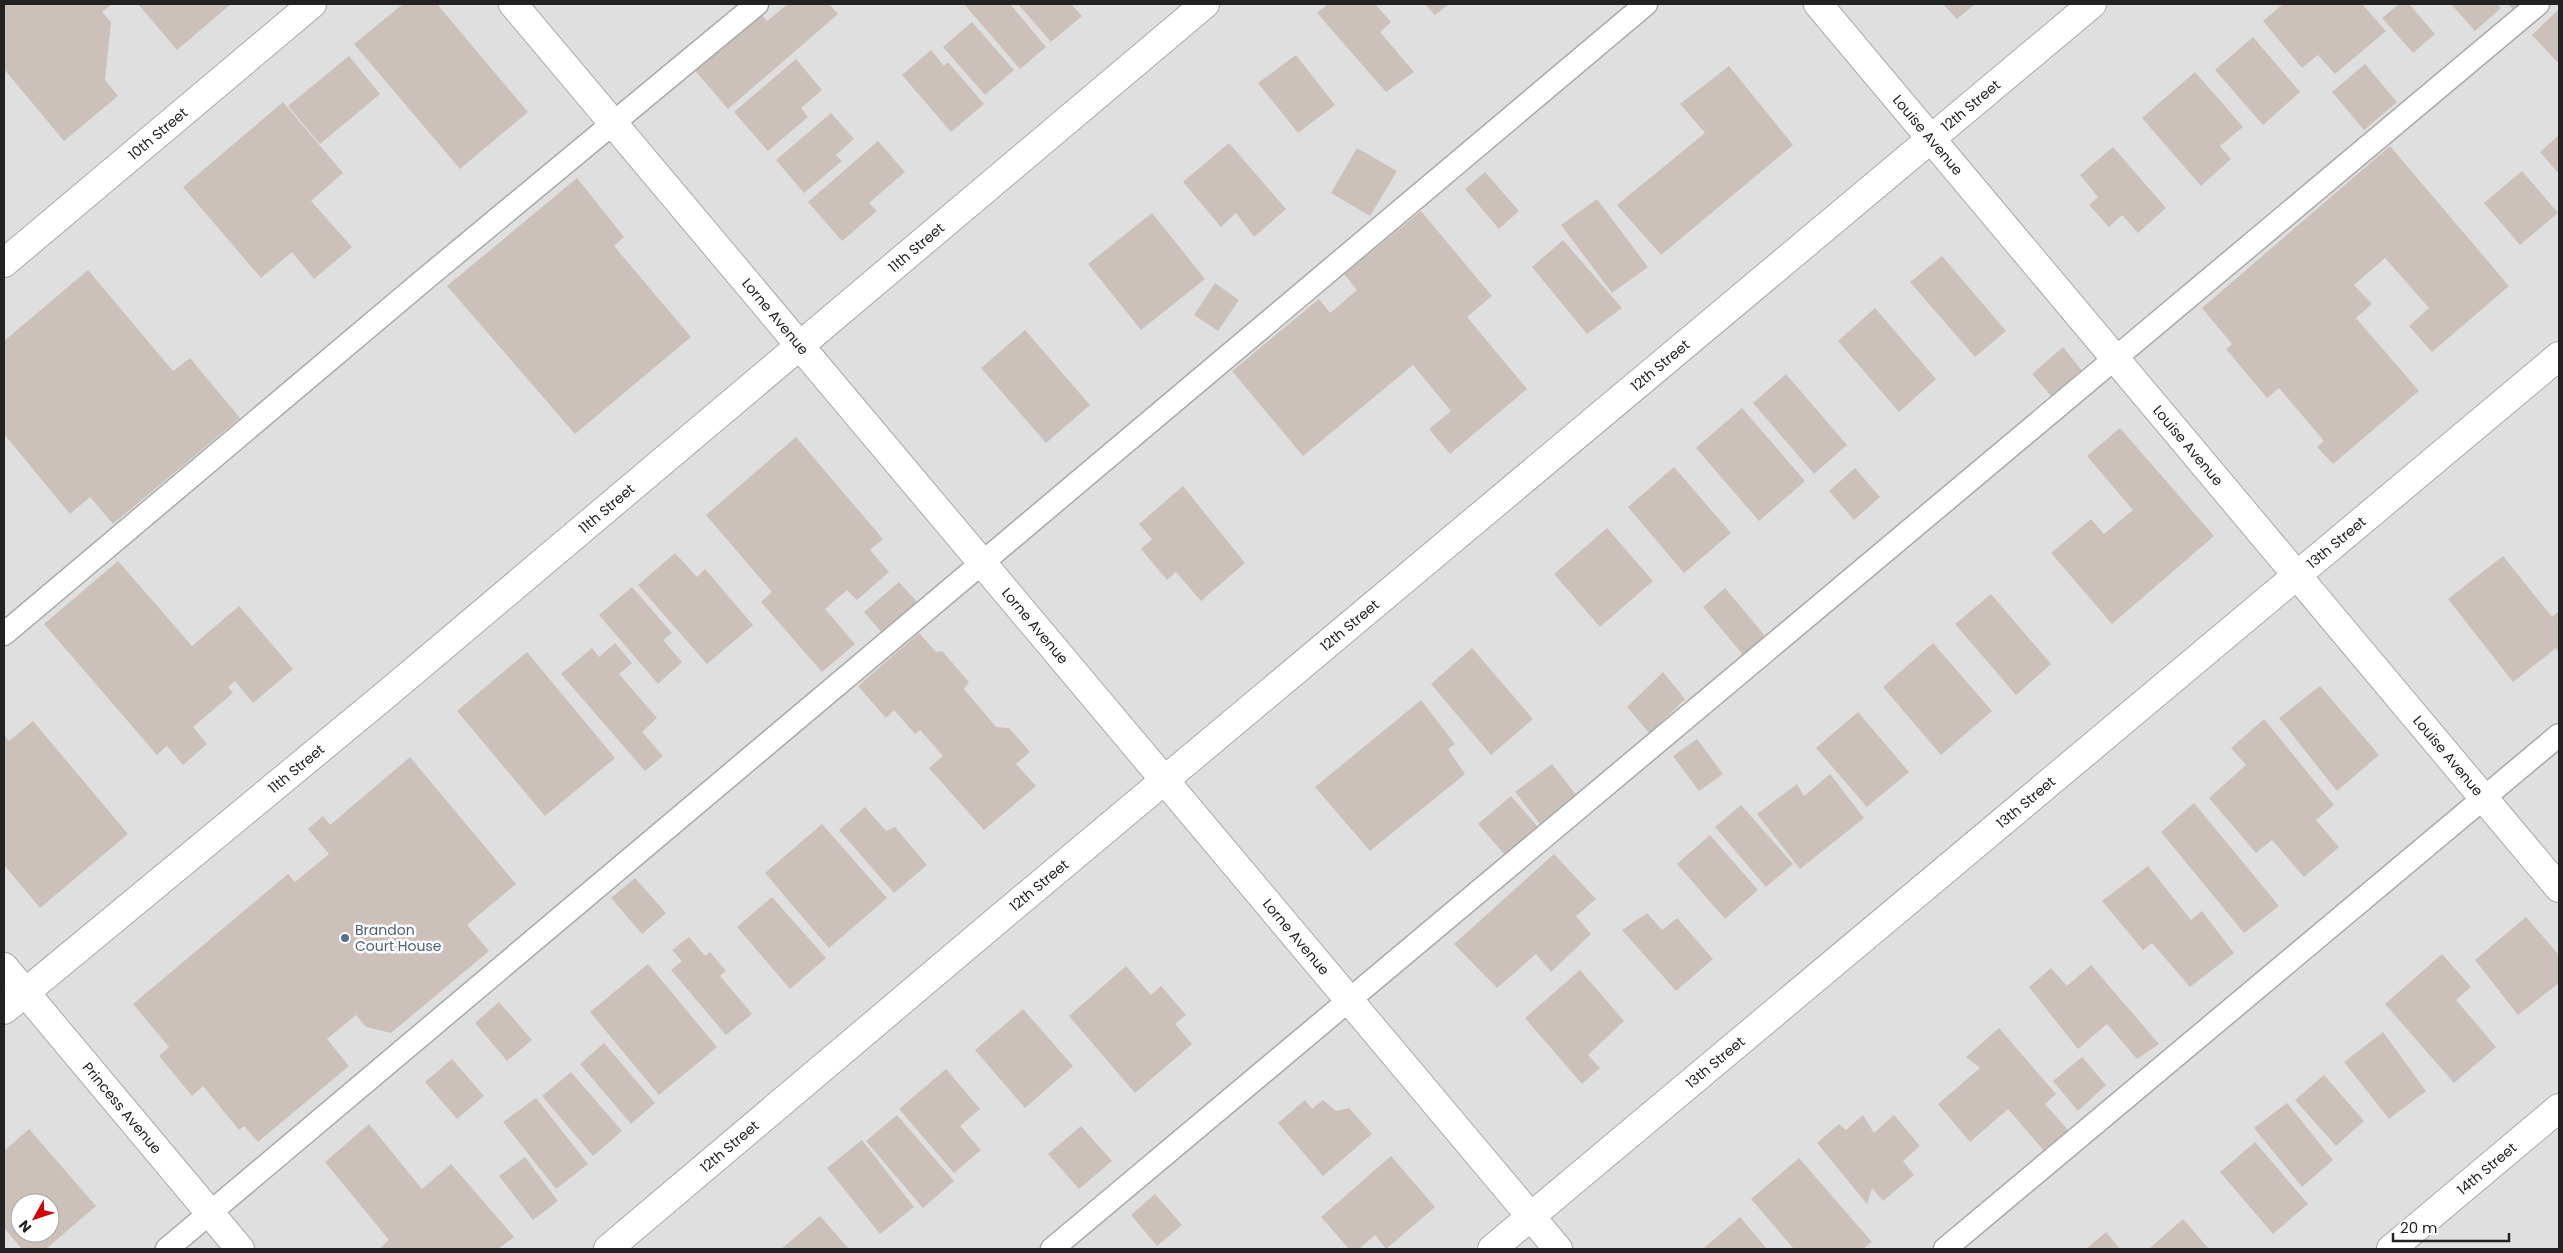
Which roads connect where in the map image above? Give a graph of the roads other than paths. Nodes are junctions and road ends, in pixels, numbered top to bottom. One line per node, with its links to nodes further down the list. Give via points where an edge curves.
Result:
1 (312, 4): 11 (street, 10th Street)
2 (513, 4): 9 (street, Lorne Avenue)
3 (757, 4): 9 (lane)
4 (1206, 4): 12 (street, 11th Street)
5 (1646, 4): 15 (lane)
6 (1818, 4): 10 (street, Louise Avenue)
7 (2092, 4): 10 (street, 12th Street)
8 (2538, 4): 14 (lane)
9 (613, 123): 12 (street, Lorne Avenue); 17 (lane)
10 (1930, 138): 14 (street, Louise Avenue); 19 (street, 12th Street)
11 (4, 262)
12 (800, 347): 15 (street, Lorne Avenue); 23 (street, 11th Street, via 183,864)
13 (2559, 356): 16 (street, 13th Street)
14 (2115, 358): 16 (street, Louise Avenue); 24 (lane)
15 (982, 563): 19 (street, Lorne Avenue); 27 (lane)
16 (2296, 574): 20 (street, Louise Avenue); 28 (street, 13th Street)
17 (4, 634)
18 (2559, 735): 20 (lane)
19 (1165, 781): 24 (street, Lorne Avenue); 31 (street, 12th Street)
20 (2484, 798): 21 (street, Louise Avenue); 35 (lane)
21 (2559, 888)
22 (4, 967): 23 (street, Princess Avenue)
23 (24, 992): 25 (street, 11th Street); 27 (street, Princess Avenue)
24 (1349, 1000): 28 (street, Lorne Avenue); 32 (lane)
25 (4, 1010)
26 (2559, 1108): 36 (street, 14th Street)
27 (210, 1213): 29 (lane); 30 (street, Princess Avenue)
28 (1531, 1216): 33 (street, 13th Street); 34 (street, Lorne Avenue)
29 (166, 1249)
30 (240, 1249)
31 (608, 1249)
32 (1052, 1249)
33 (1492, 1249)
34 (1558, 1249)
35 (1945, 1249)
36 (2391, 1249)

